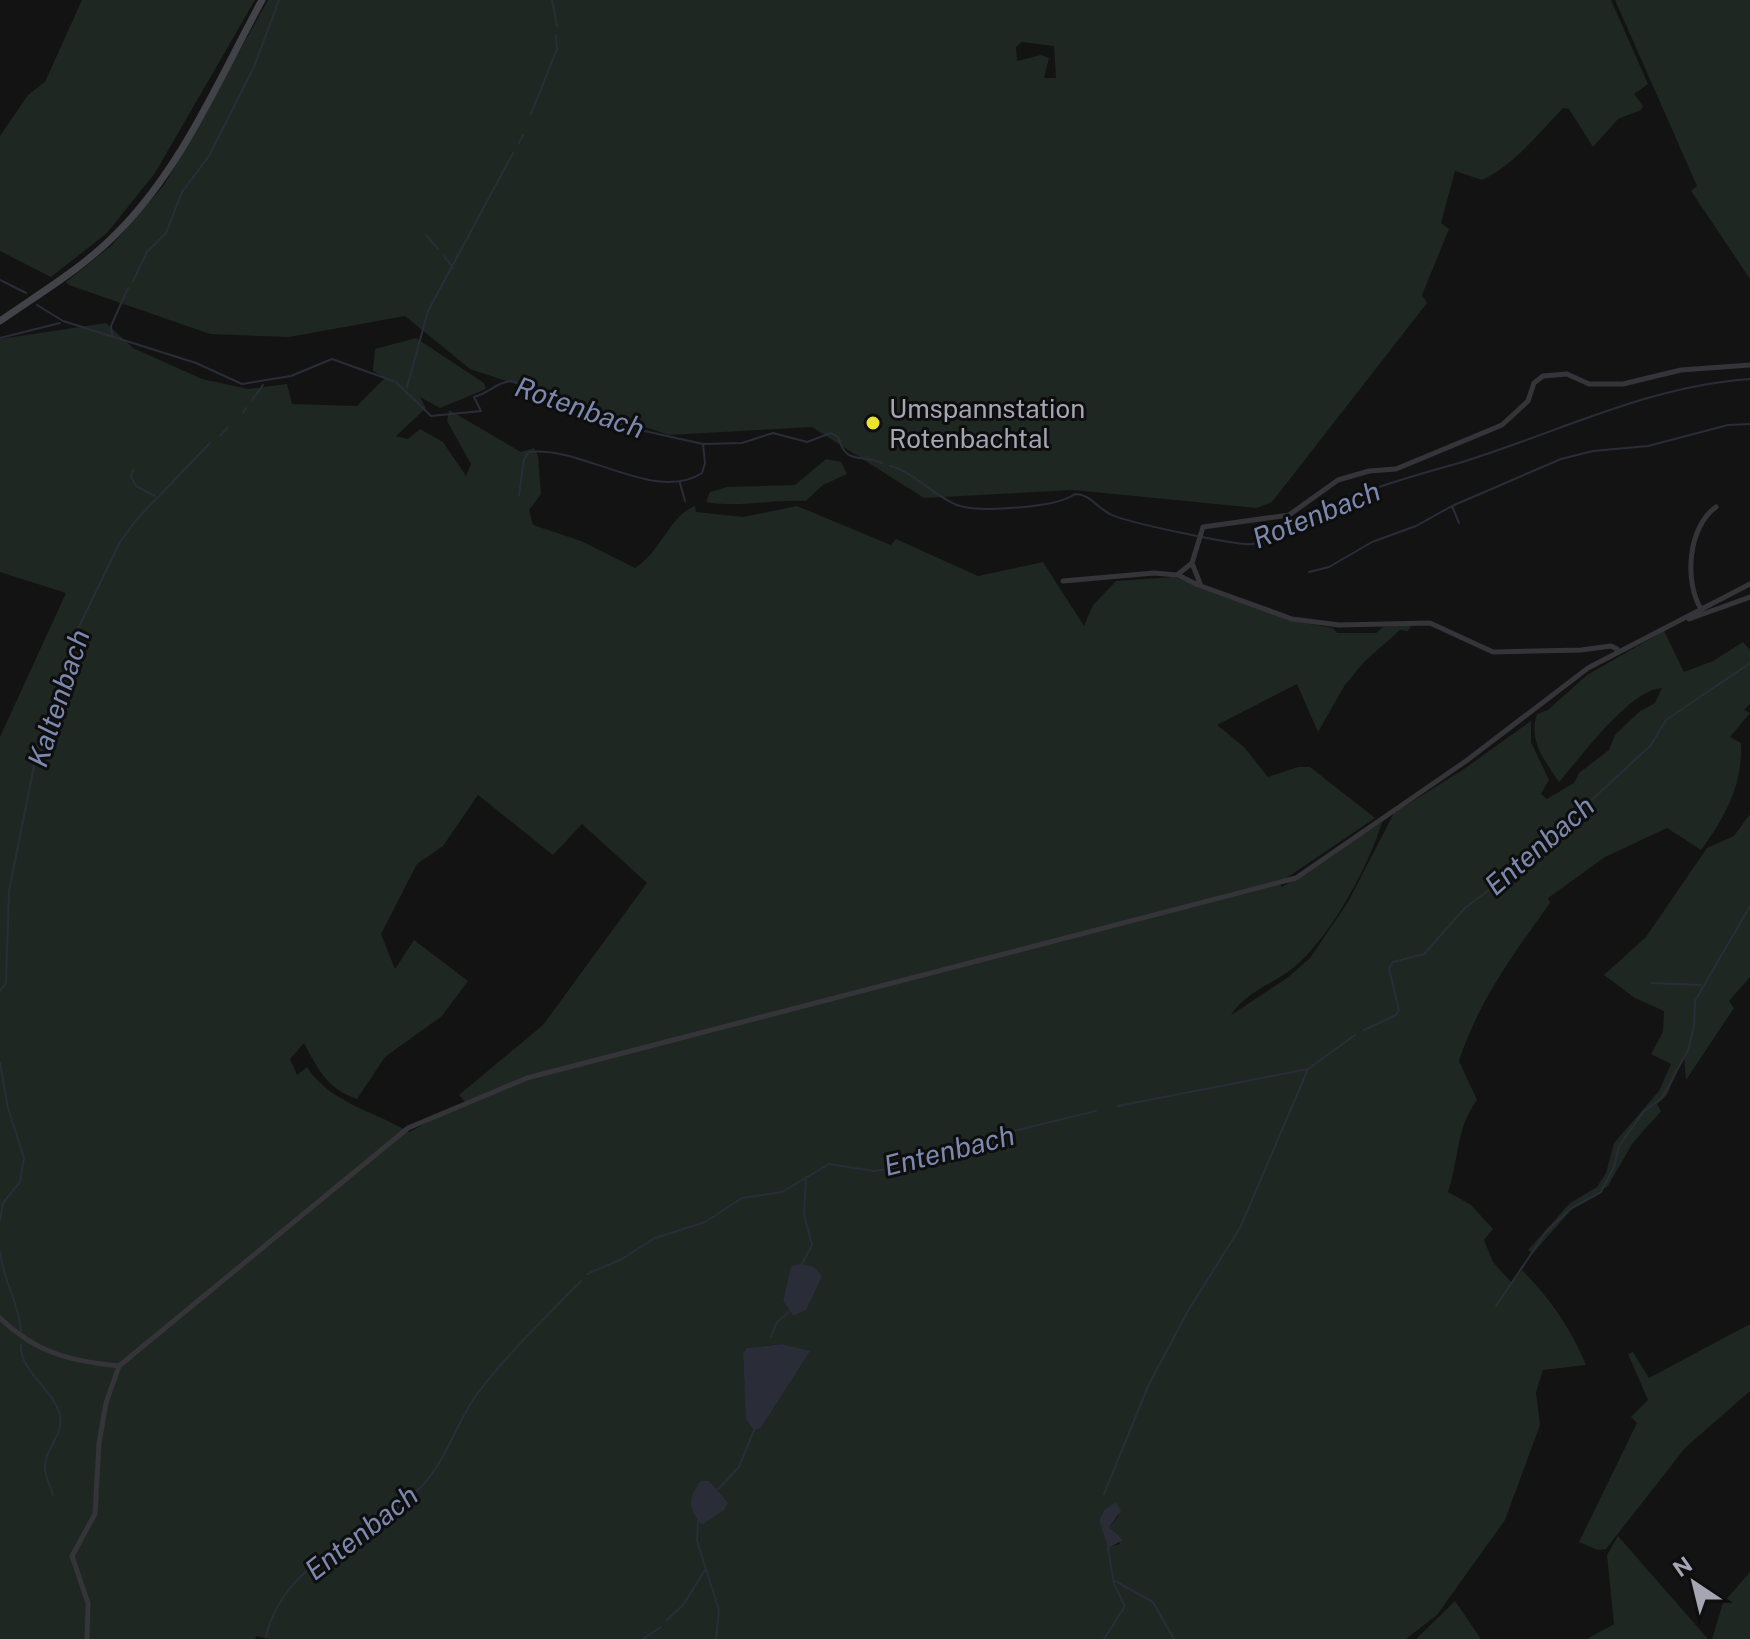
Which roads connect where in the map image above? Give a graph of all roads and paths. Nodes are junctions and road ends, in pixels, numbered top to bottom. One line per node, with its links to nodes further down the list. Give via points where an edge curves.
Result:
1 (262, 0): 2 (main road, via 151,195 90,258)
2 (0, 321)
3 (1750, 365): 5 (street, via 1681,370 1623,384 1589,384 1567,374 1543,376 1534,383 1528,401 1502,425 1396,469 1338,480 1289,515 1210,524 1199,534)
4 (1716, 507): 11 (street, via 1694,535 1695,599)
5 (1192, 563): 6 (street); 9 (street)
6 (1177, 575): 7 (street); 9 (street)
7 (1063, 581)
8 (1750, 584): 11 (street)
9 (1201, 586): 13 (street, via 1303,621 1352,626 1430,623 1493,652)
10 (1750, 597): 12 (street)
11 (1701, 609): 12 (street)
12 (1684, 618): 13 (street)
13 (1618, 649): 15 (street, via 1296,878 527,1078 408,1128)
14 (0, 1318): 15 (street, via 21,1339 74,1362)
15 (119, 1366): 16 (street, via 99,1443 95,1514 72,1556 88,1603)
16 (87, 1639)

